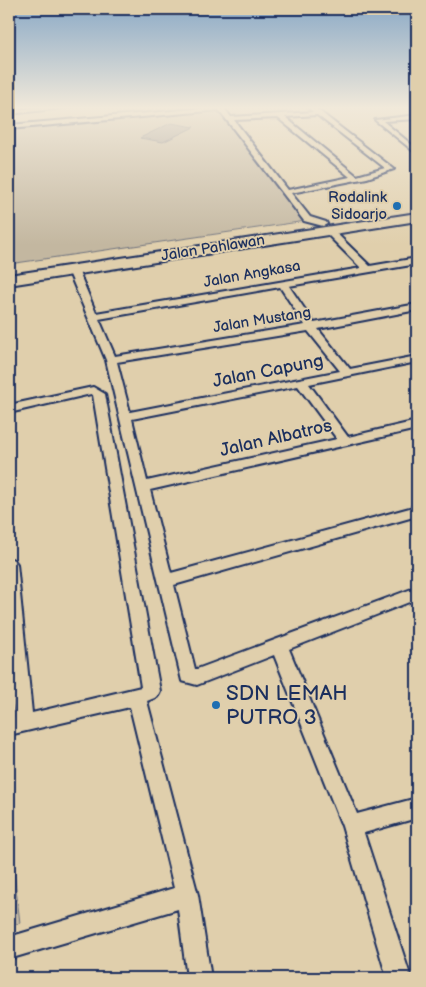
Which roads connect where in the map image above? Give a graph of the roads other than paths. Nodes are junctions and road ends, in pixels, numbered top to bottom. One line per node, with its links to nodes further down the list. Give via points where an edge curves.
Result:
1 (257, 153): 5 (street)
2 (325, 153): 4 (street)
3 (372, 153): 4 (street, via 390,167 388,170)
4 (355, 178): 5 (street)
5 (287, 192): 8 (street)
6 (417, 210): 9 (main road, Jalan Pahlawan)
7 (417, 217): 9 (main road, Jalan Pahlawan)
8 (306, 223): 9 (main road, Jalan Pahlawan); 12 (main road, Jalan Pahlawan)
9 (328, 230): 11 (street); 13 (main road, Jalan Pahlawan)
10 (417, 261): 11 (street, Jalan Angkasa)
11 (367, 269): 15 (street, Jalan Angkasa)
12 (9, 270)
13 (73, 270): 14 (main road, Jalan Pahlawan); 17 (street)
14 (9, 280)
15 (283, 284): 17 (street, Jalan Angkasa); 18 (street)
16 (417, 307): 18 (street, Jalan Mustang)
17 (93, 317): 20 (street)
18 (311, 327): 20 (street, Jalan Mustang); 21 (street)
19 (417, 359): 21 (street, Jalan Capung)
20 (111, 360): 24 (street)
21 (347, 373): 22 (street, Jalan Capung)
22 (302, 383): 24 (street, Jalan Capung); 26 (street)
23 (9, 409): 33 (street, via 93,390 99,394 152,691)
24 (125, 416): 27 (street)
25 (417, 425): 26 (street, Jalan Albatros)
26 (345, 441): 27 (street, Jalan Albatros)
27 (144, 487): 30 (street)
28 (417, 511): 30 (street)
29 (9, 564): 34 (street)
30 (165, 581): 32 (street, via 186,672 192,677)
31 (417, 593): 32 (street)
32 (279, 646): 36 (street)
33 (137, 697): 34 (street); 37 (street)
34 (16, 725)
35 (417, 808): 36 (street)
36 (352, 826): 40 (street)
37 (187, 895): 38 (street); 39 (street)
38 (9, 948)
39 (199, 978)
40 (400, 978)

